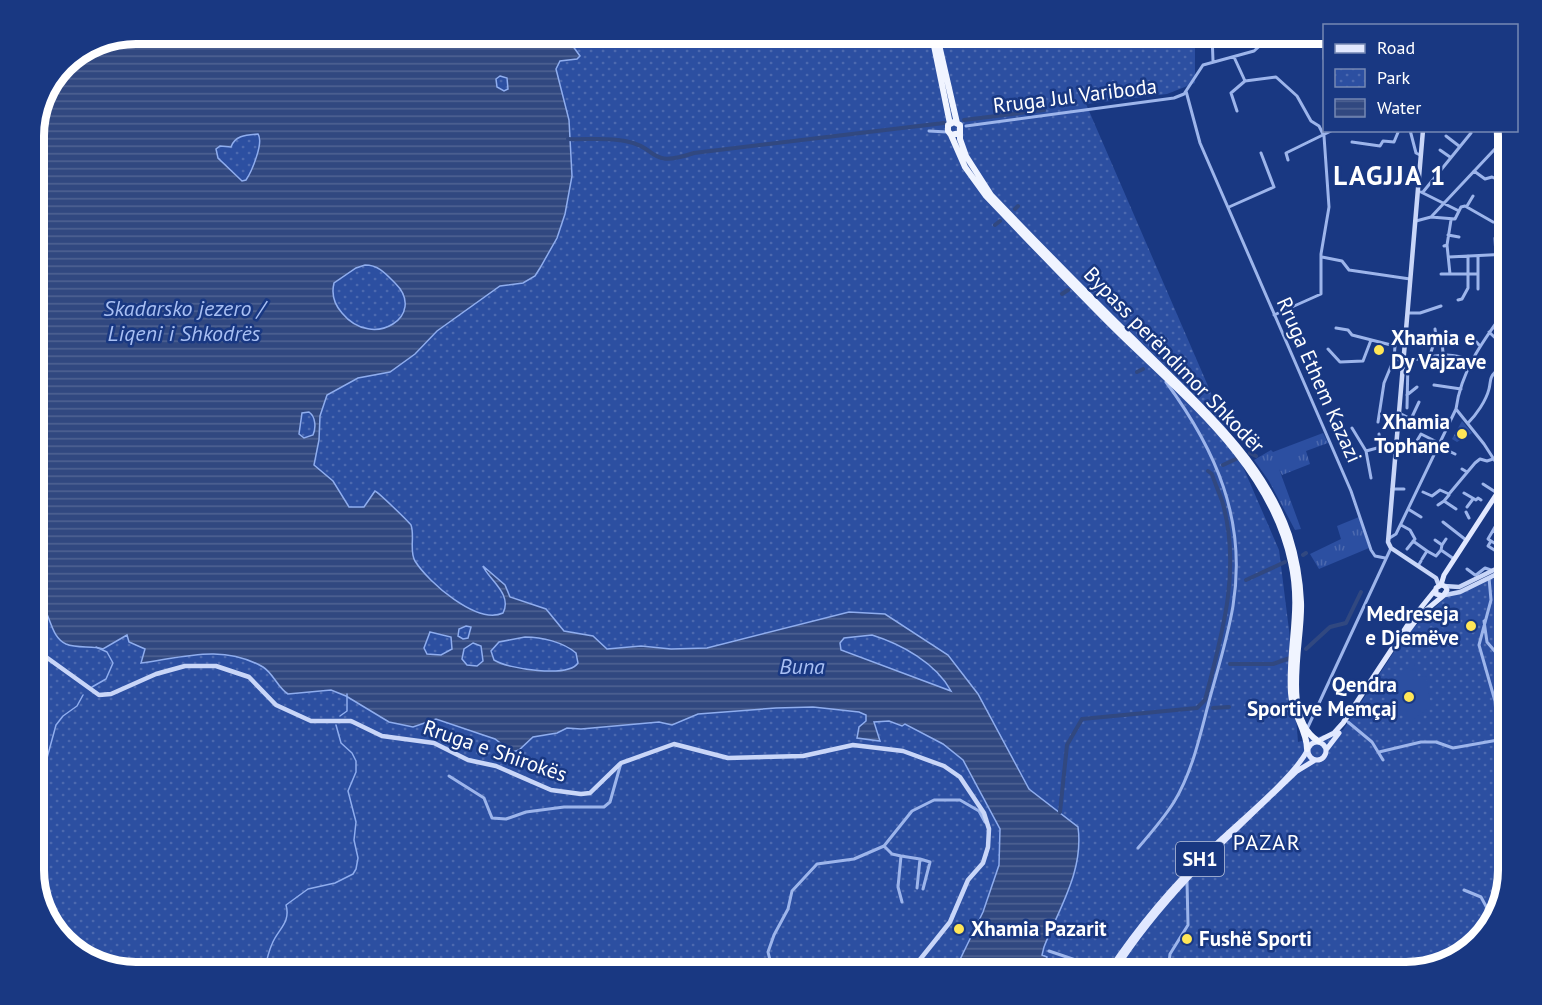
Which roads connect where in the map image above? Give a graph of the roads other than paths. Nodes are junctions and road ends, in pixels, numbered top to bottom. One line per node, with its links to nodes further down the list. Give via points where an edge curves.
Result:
1 (934, 44): 10 (highway, Bypass perëndimor Shkodër)
2 (938, 44): 10 (highway, Bypass perëndimor Shkodër)
3 (1212, 44): 6 (street)
4 (1262, 44): 5 (street)
5 (1234, 57): 6 (street); 7 (street)
6 (1213, 62): 8 (street, via 1200,67)
7 (1245, 81): 9 (street, via 1231,93); 17 (street, via 1276,77 1300,99)
8 (1186, 91): 10 (street, Rruga Jul Variboda, via 1174,98); 33 (street, Rruga Ethem Kazazi, via 1200,142)
9 (1237, 111)
10 (954, 128): 11 (street, Rruga Jul Variboda); 76 (highway, Bypass perëndimor Shkodër, via 965,167 986,196); 147 (highway, Bypass perëndimor Shkodër, via 969,164 991,195 1232,440 1267,488 1285,524 1298,572 1301,610 1296,696)
11 (929, 131)
12 (1330, 132): 17 (street)
13 (1398, 132): 19 (street, via 1394,142 1383,141 1380,146)
14 (1411, 132): 24 (street, via 1416,153)
15 (1423, 132): 24 (main road)
16 (1471, 133): 20 (street)
17 (1324, 136): 26 (street, via 1286,153); 45 (street, via 1329,210)
18 (1446, 136): 20 (street)
19 (1352, 142)
20 (1459, 146): 25 (street)
21 (1498, 146): 27 (street)
22 (1440, 150): 25 (street)
23 (1261, 153): 33 (street, via 1274,187)
24 (1421, 155): 29 (main road)
25 (1450, 157): 29 (street)
26 (1287, 160)
27 (1474, 171): 28 (street, via 1485,179); 31 (street)
28 (1498, 180)
29 (1421, 192): 31 (street); 37 (main road)
30 (1473, 196): 32 (street)
31 (1443, 204): 34 (street); 35 (street)
32 (1467, 206): 34 (street); 38 (street)
33 (1229, 207): 57 (street, Rruga Ethem Kazazi)
34 (1459, 211): 36 (street, via 1457,218)
35 (1431, 217): 36 (street); 37 (street)
36 (1451, 220): 39 (street)
37 (1416, 221): 52 (main road)
38 (1498, 222)
39 (1448, 235): 40 (street); 46 (street, via 1445,245)
40 (1459, 237)
41 (1495, 238): 42 (street)
42 (1497, 255): 44 (street); 47 (street)
43 (1468, 256): 44 (street); 46 (street); 51 (street)
44 (1478, 256): 50 (street)
45 (1322, 257): 52 (street, via 1342,261 1350,270); 57 (street, via 1320,296)
46 (1449, 257): 49 (street)
47 (1498, 262)
48 (1441, 274): 49 (street)
49 (1450, 274): 51 (street)
50 (1478, 274): 51 (street); 53 (street)
51 (1468, 275): 54 (street, via 1465,294)
52 (1411, 279): 56 (main road)
53 (1478, 289)
54 (1458, 300)
55 (1441, 306): 56 (street)
56 (1408, 313): 73 (main road)
57 (1274, 315): 134 (street, Rruga Ethem Kazazi, via 1351,491 1371,550 1375,556)
58 (1498, 320): 60 (street)
59 (1336, 328): 65 (street)
60 (1492, 328): 62 (street); 63 (street)
61 (1434, 329): 70 (street, via 1436,337)
62 (1498, 329)
63 (1489, 332): 67 (street); 68 (street)
64 (1472, 337): 68 (street)
65 (1371, 340): 69 (street, via 1363,362 1340,362); 72 (street, via 1395,346)
66 (1442, 340): 71 (street)
67 (1498, 341)
68 (1480, 346): 74 (street)
69 (1328, 349)
70 (1430, 354): 71 (street); 73 (street)
71 (1443, 354): 74 (street)
72 (1394, 359): 73 (street); 85 (street, via 1384,383)
73 (1406, 360): 80 (main road)
74 (1471, 361): 79 (street)
75 (1496, 371): 86 (street)
76 (1163, 377): 147 (highway, Bypass perëndimor Shkodër, via 1237,453 1277,516 1294,581 1291,694 1294,710); 159 (street, via 1204,439 1222,479 1235,537 1235,588 1226,640 1189,773 1170,809)
77 (1434, 385): 79 (street)
78 (1417, 387): 80 (street)
79 (1461, 389): 83 (street)
80 (1404, 397): 82 (street); 84 (main road)
81 (1419, 402): 84 (street, via 1411,419)
82 (1407, 408)
83 (1456, 409): 86 (street); 90 (street)
84 (1399, 413): 89 (main road)
85 (1378, 422)
86 (1468, 423): 95 (street)
87 (1352, 428): 93 (street)
88 (1379, 434): 91 (street)
89 (1396, 443): 91 (street); 101 (main road)
90 (1438, 444): 92 (street, via 1421,434); 94 (street); 113 (street)
91 (1380, 446): 93 (street)
92 (1412, 449)
93 (1366, 451): 99 (street)
94 (1455, 454)
95 (1493, 459): 96 (street); 98 (street, via 1480,459)
96 (1498, 466)
97 (1462, 469): 98 (street)
98 (1467, 472): 106 (street)
99 (1371, 478)
100 (1483, 484): 107 (street)
101 (1392, 489): 102 (street); 123 (main road)
102 (1404, 489)
103 (1423, 492): 106 (street, via 1432,496 1440,490)
104 (1464, 492): 108 (street)
105 (1498, 493): 107 (main road, SH1)
106 (1449, 494): 109 (street)
107 (1496, 496): 110 (main road, SH1)
108 (1473, 498): 110 (street); 112 (street)
109 (1444, 501): 111 (street); 114 (street)
110 (1485, 502): 117 (main road, SH1)
111 (1438, 505)
112 (1467, 507)
113 (1408, 509): 116 (street); 120 (street)
114 (1456, 509)
115 (1466, 512): 117 (street)
116 (1421, 517)
117 (1473, 520): 126 (main road, SH1)
118 (1443, 522): 126 (street)
119 (1498, 522): 121 (street)
120 (1401, 525): 123 (street); 127 (street, via 1410,530)
121 (1493, 531): 122 (street); 129 (street, via 1488,539)
122 (1498, 533)
123 (1388, 539): 130 (main road)
124 (1446, 539): 128 (street)
125 (1435, 540): 128 (street)
126 (1466, 540): 135 (main road, SH1)
127 (1413, 541): 131 (street); 133 (street)
128 (1442, 545): 132 (street)
129 (1498, 545)
130 (1391, 548): 133 (main road); 134 (street)
131 (1427, 551): 132 (street, via 1436,556); 136 (street)
132 (1440, 551): 135 (street)
133 (1405, 552): 136 (main road)
134 (1385, 558): 147 (street)
135 (1454, 560): 141 (main road, SH1)
136 (1420, 562): 141 (main road)
137 (1467, 569): 140 (street)
138 (1498, 570): 139 (main road)
139 (1490, 574): 140 (main road); 142 (main road, via 1460,592); 143 (street, via 1491,600)
140 (1477, 577): 141 (main road, via 1460,587)
141 (1440, 586): 142 (main road, via 1447,590); 142 (main road, via 1437,594); 149 (main road, SH1, via 1411,620 1343,723 1334,734)
142 (1444, 596): 146 (main road, SH1, via 1409,629)
143 (1484, 621): 144 (street, via 1487,642); 148 (street, via 1479,652 1495,701)
144 (1498, 655)
145 (44, 656): 155 (main road, Rruga e Shirokës, via 92,692 107,695 171,669 206,665 245,675 276,705 311,721 351,721 382,736 434,743 468,760 496,766 551,790 590,793)
146 (1348, 722): 151 (main road, SH1); 152 (street)
147 (1305, 730): 149 (highway, Bypass perëndimor Shkodër); 150 (highway)
148 (1498, 740): 152 (street, via 1453,748 1421,742)
149 (1318, 741): 150 (main road, SH1); 151 (main road)
150 (1307, 750): 153 (main road); 172 (main road, SH1, via 1272,791 1164,896)
151 (1326, 750): 153 (main road, SH1, via 1322,758)
152 (1379, 752): 154 (street)
153 (1315, 760): 162 (main road, SH1, via 1292,777)
154 (1383, 760)
155 (621, 763): 156 (street, via 610,802 604,807 564,807 501,819 492,818 484,798); 157 (main road, Rruga e Shirokës, via 674,744 728,758 803,756 849,745 901,751 957,774 984,813)
156 (449, 776)
157 (989, 829): 158 (street, via 981,813 972,806 960,800 934,800 912,811); 170 (main road, via 985,860 968,880 953,918)
158 (884, 846): 160 (street); 169 (street, via 854,859 820,862 796,887 768,952)
159 (1138, 848)
160 (901, 856): 161 (street); 166 (street, via 898,887)
161 (920, 859): 163 (street); 164 (street, via 930,862)
162 (1186, 879): 173 (main road, SH1, via 1147,923); 174 (street, via 1188,925)
163 (917, 888)
164 (923, 889)
165 (1464, 890): 167 (street, via 1481,897)
166 (902, 902)
167 (1489, 911)
168 (1050, 951): 171 (street)
169 (770, 962)
170 (919, 962)
171 (1080, 962)
172 (1115, 962)
173 (1120, 962)
174 (1169, 962)

